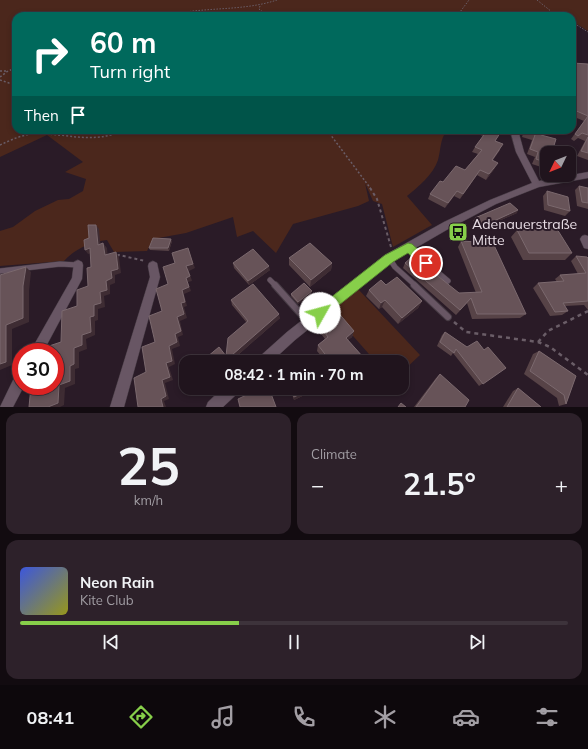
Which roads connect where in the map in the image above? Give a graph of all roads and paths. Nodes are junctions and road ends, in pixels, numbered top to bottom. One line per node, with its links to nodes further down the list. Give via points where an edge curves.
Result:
1 (277, 0): 4 (path)
2 (469, 0): 7 (path)
3 (537, 0): 8 (path)
4 (260, 5): 5 (path); 6 (path)
5 (185, 12)
6 (263, 12)
7 (460, 12)
8 (551, 12)
9 (576, 24): 10 (path)
10 (588, 32)
11 (12, 70): 13 (path)
12 (0, 71): 13 (path)
13 (8, 71): 14 (path)
14 (0, 77)
15 (0, 80): 16 (path)
16 (12, 83)
17 (34, 134): 22 (path, via 15,138)
18 (34, 134): 19 (path, via 98,139)
19 (114, 134)
20 (330, 134): 27 (path, via 378,199)
21 (515, 134): 24 (street, via 524,164)
22 (0, 145)
23 (588, 176): 24 (street)
24 (537, 184): 25 (street, via 493,202)
25 (408, 247): 27 (street); 32 (lane)
26 (112, 257): 29 (path, via 119,255 143,260)
27 (392, 257): 34 (lane, via 396,267); 35 (street)
28 (78, 265): 30 (lane, via 60,264); 37 (street, via 77,278)
29 (153, 266): 43 (street, via 155,277)
30 (0, 270)
31 (270, 280): 35 (lane)
32 (448, 281)
33 (588, 311): 36 (path, via 548,331)
34 (448, 317): 36 (path, via 466,332)
35 (308, 322): 38 (street)
36 (538, 342): 39 (path, via 550,347)
37 (41, 343)
38 (270, 355)
39 (588, 375)
40 (12, 395): 42 (street)
41 (226, 395): 44 (street)
42 (6, 407)
43 (117, 407)
44 (213, 407)

